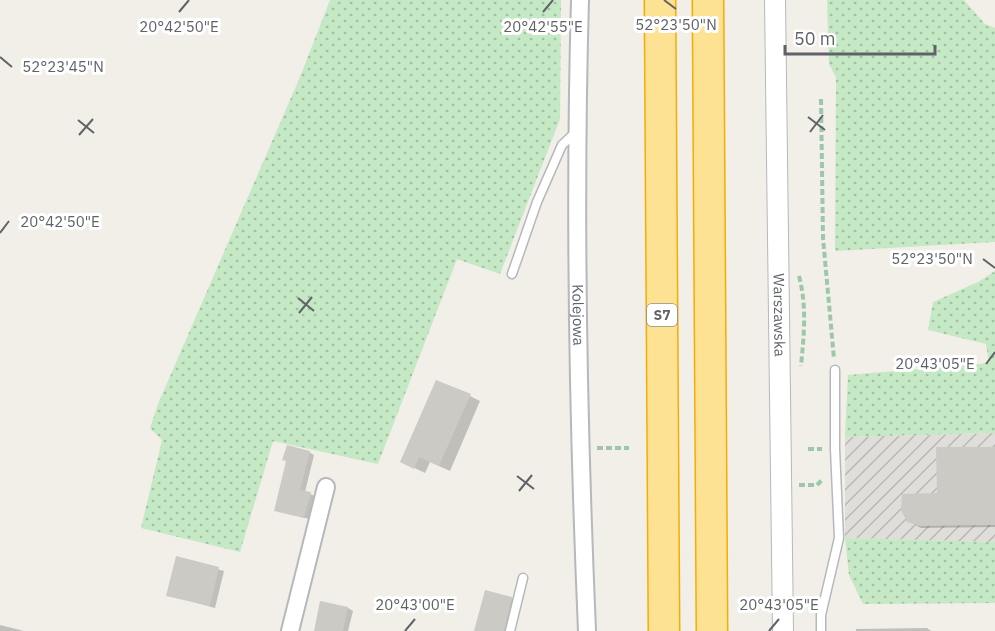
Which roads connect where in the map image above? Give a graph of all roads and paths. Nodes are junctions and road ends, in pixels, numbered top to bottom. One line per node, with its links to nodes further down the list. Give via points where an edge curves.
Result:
1 (580, 0): 6 (street, Kolejowa)
2 (660, 0): 18 (highway, S7)
3 (708, 0): 19 (highway)
4 (775, 0): 20 (street, Warszawska)
5 (821, 99): 8 (path, via 823,238)
6 (578, 129): 7 (lane, via 562,146); 9 (street, Kolejowa)
7 (512, 274)
8 (835, 370): 11 (lane)
9 (579, 448): 10 (path); 17 (street, Kolejowa)
10 (629, 448)
11 (836, 464): 12 (path, via 817,485); 21 (lane, via 839,538 821,615)
12 (798, 485)
13 (326, 487): 15 (street)
14 (523, 578): 16 (lane)
15 (290, 631)
16 (510, 631)
17 (587, 631)
18 (664, 631)
19 (712, 631)
20 (783, 631)
21 (821, 631)

